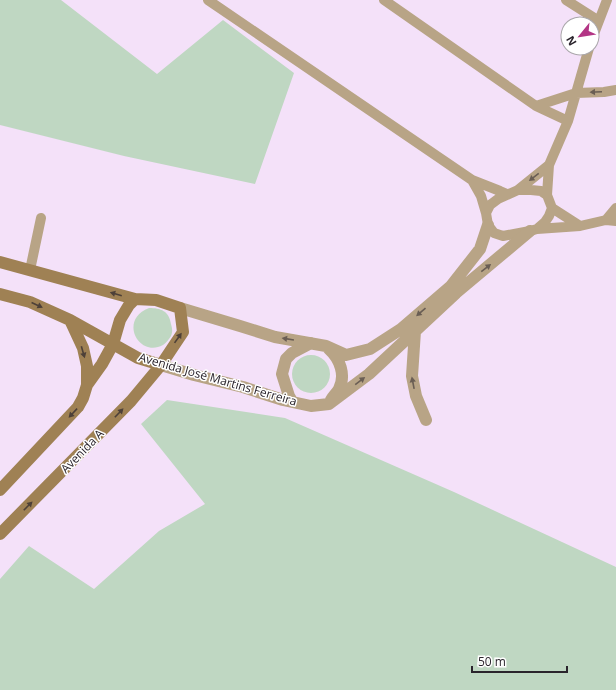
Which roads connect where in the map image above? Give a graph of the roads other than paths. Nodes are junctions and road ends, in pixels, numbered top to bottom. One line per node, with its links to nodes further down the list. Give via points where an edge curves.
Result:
1 (384, 0): 10 (street)
2 (566, 0): 5 (street)
3 (607, 0): 6 (street)
4 (214, 2): 13 (street)
5 (591, 16)
6 (600, 18)
7 (587, 56): 9 (street)
8 (616, 90): 9 (street, one-way to 9)
9 (576, 92): 10 (street); 11 (street)
10 (536, 106): 11 (street)
11 (568, 121): 12 (street)
12 (549, 165): 14 (street, one-way to 14); 16 (street)
13 (472, 180): 15 (street); 19 (street, via 481,196)
14 (518, 190): 15 (street); 16 (street, via 540,191)
15 (507, 194): 19 (street, via 490,205)
16 (547, 195): 17 (street)
17 (552, 208): 24 (street); 25 (street, via 549,216)
18 (616, 208): 21 (street)
19 (486, 213): 23 (street)
20 (41, 218): 27 (street)
21 (606, 220): 22 (street); 24 (street)
22 (616, 221)
23 (488, 226): 25 (street, via 494,233 504,236); 35 (street, one-way to 35, via 480,249 450,286 401,329 370,349 346,355)
24 (580, 226): 25 (street)
25 (534, 230): 32 (street, one-way to 25, via 462,288)
26 (0, 262): 27 (main road)
27 (30, 270): 29 (main road, one-way to 27)
28 (0, 294): 31 (main road, Avenida José Martins Ferreira, one-way to 31, via 30,302)
29 (136, 299): 30 (main road, via 156,300); 34 (main road, via 120,320)
30 (180, 308): 33 (street, one-way to 30, via 275,337); 36 (main road, one-way to 30, via 183,332)
31 (70, 320): 34 (main road, Avenida José Martins Ferreira); 37 (main road, one-way to 37, via 83,348 87,366)
32 (415, 331): 39 (street, one-way to 32, via 369,374); 40 (street, one-way to 32, via 416,396 412,376)
33 (311, 343): 35 (street); 38 (street, via 286,359 282,374)
34 (114, 344): 36 (main road, Avenida José Martins Ferreira, via 138,358); 37 (main road)
35 (326, 346): 39 (street, via 340,362 342,371 339,389)
36 (161, 365): 38 (street, Avenida José Martins Ferreira); 42 (main road, Avenida A, one-way to 36, via 131,401)
37 (87, 385): 41 (main road, one-way to 41, via 78,408)
38 (292, 401): 39 (street, Avenida José Martins Ferreira, via 311,406)
39 (329, 404)
40 (426, 420)
41 (0, 490)
42 (0, 534)

